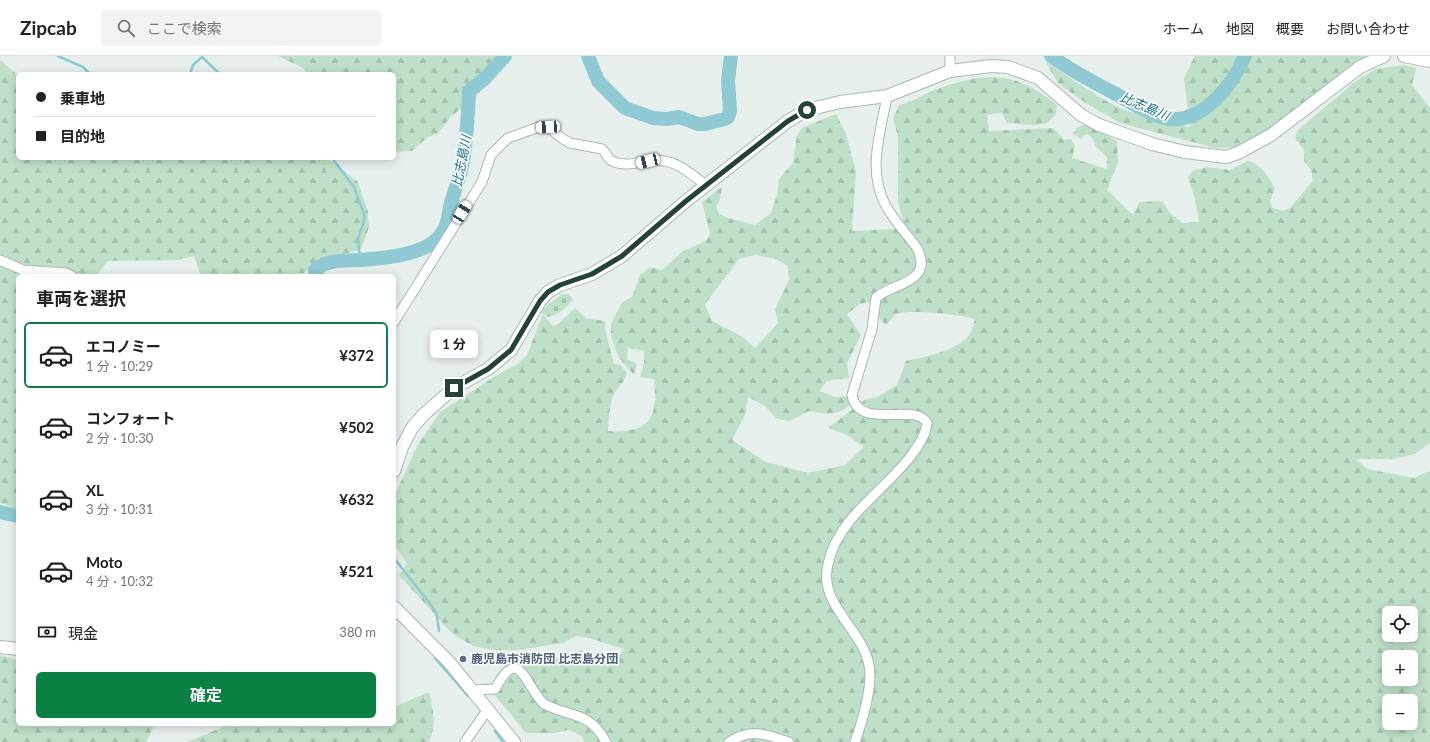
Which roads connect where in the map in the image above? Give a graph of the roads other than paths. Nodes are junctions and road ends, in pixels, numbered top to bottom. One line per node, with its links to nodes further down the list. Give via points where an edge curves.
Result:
1 (950, 56): 5 (street)
2 (1384, 56): 5 (street, via 1360,67 1271,135 1226,157 1185,152 1152,144 1099,125 1081,115 1038,78 1008,67 991,66)
3 (1404, 56): 4 (street)
4 (1430, 61)
5 (950, 71): 6 (street)
6 (887, 96): 7 (street, via 840,102 807,110 788,121); 23 (street, via 876,160 878,184 889,211 917,248 920,265 915,276 907,283 881,292 876,298 872,330 852,395 857,406 866,412 922,417 927,423 927,429 908,460 839,535 827,566 828,590 869,664 866,703)
7 (707, 186): 10 (street, via 680,165 665,161 648,161 633,165 614,162 602,149 570,143 548,127 539,127 508,138 491,155 482,182); 11 (street, via 622,256 592,274 548,292 511,350 488,369 438,400)
8 (0, 260): 9 (street, via 23,270)
9 (69, 274)
10 (396, 319)
11 (398, 445): 12 (street)
12 (396, 458)
13 (396, 609): 16 (street, via 450,662)
14 (0, 647): 15 (street)
15 (16, 649)
16 (472, 690): 17 (street); 20 (street, via 495,689 503,673 515,668 521,671 544,704 590,720)
17 (488, 709): 18 (street); 19 (street)
18 (465, 742)
19 (514, 742)
20 (606, 742)
21 (729, 742): 22 (street, via 754,733)
22 (789, 742)
23 (855, 742)

